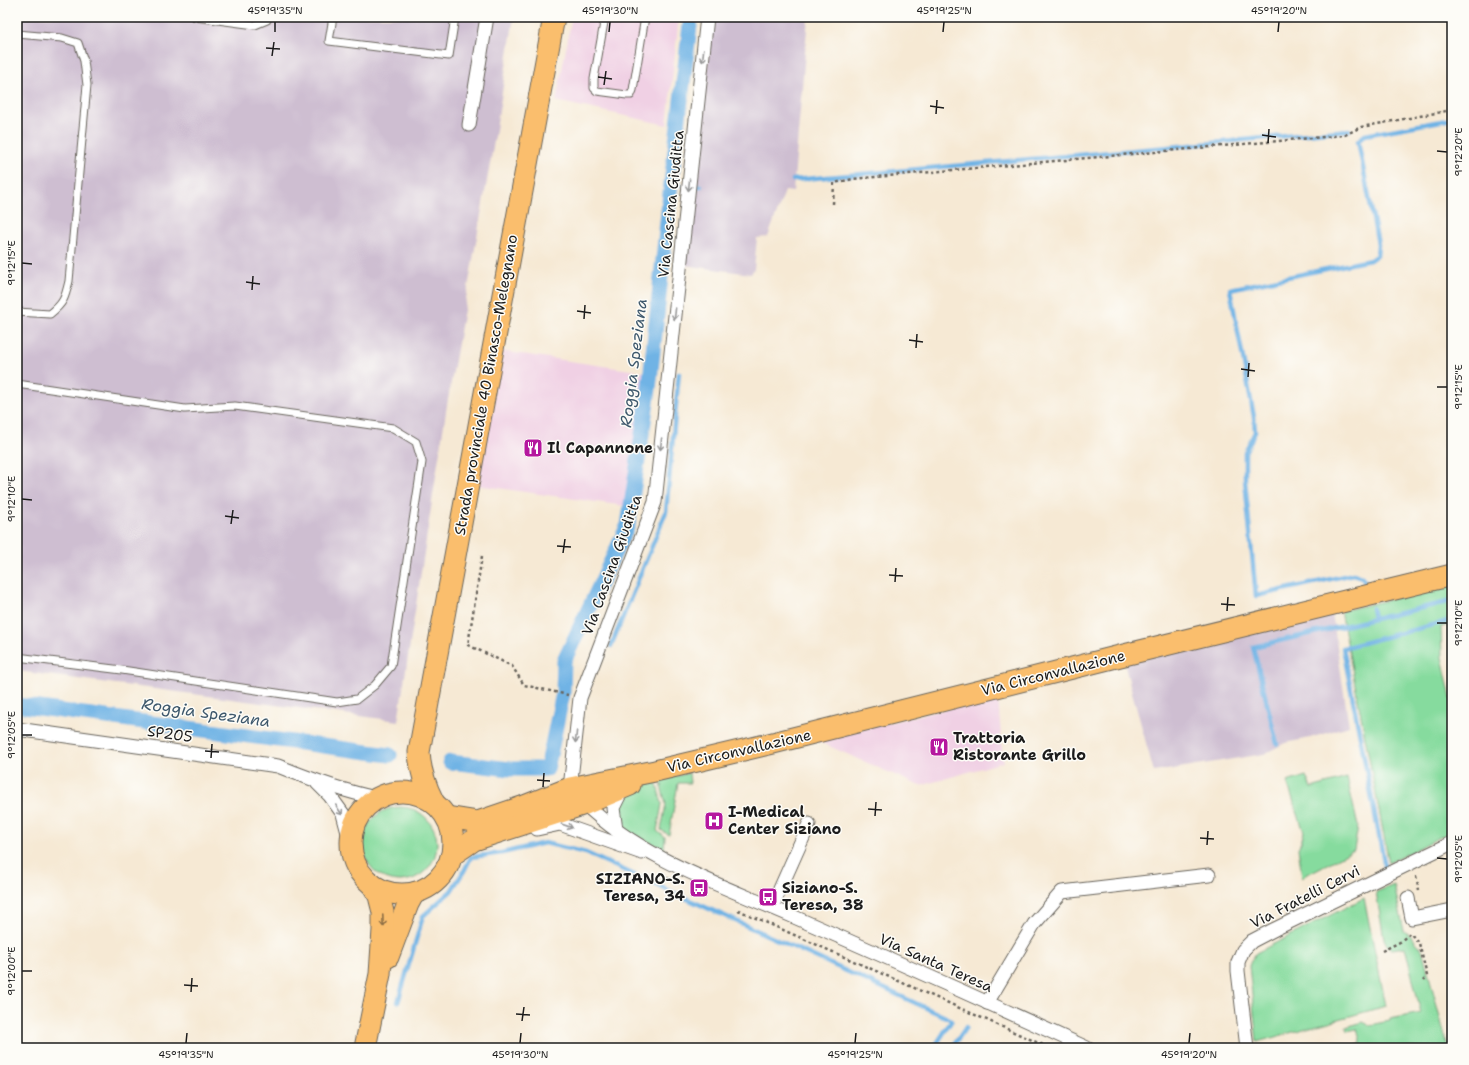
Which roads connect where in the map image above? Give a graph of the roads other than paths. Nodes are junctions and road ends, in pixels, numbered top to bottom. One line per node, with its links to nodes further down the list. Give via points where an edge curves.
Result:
1 (195, 17): 2 (lane, via 255,25 267,20)
2 (268, 17)
3 (334, 17): 4 (lane, via 329,42 449,56)
4 (455, 17)
5 (487, 17): 12 (street)
6 (554, 17): 18 (main road, Strada provinciale 40 Binasco-Melegnano)
7 (605, 17): 10 (lane, via 594,88 597,91 626,95 631,95 633,90)
8 (632, 17): 10 (lane)
9 (707, 17): 21 (street, Via Cascina Giuditta, one-way to 21, via 655,502 580,698)
10 (645, 18)
11 (17, 34): 13 (lane, via 62,38 78,43 84,61 87,85 66,297 50,314)
12 (469, 125)
13 (17, 312)
14 (17, 384): 16 (lane, via 185,409 235,406 393,428 416,442 422,462 391,666 375,686 357,698 337,702)
15 (1452, 574): 19 (main road, Via Circonvallazione)
16 (17, 657)
17 (17, 729): 20 (street, SP205, via 278,766)
18 (419, 752): 23 (main road, Strada provinciale 40 Binasco-Melegnano, via 401,785); 24 (main road, Strada provinciale 40 Binasco-Melegnano, via 420,770)
19 (655, 771): 21 (main road); 22 (main road)
20 (316, 782): 23 (street, SP205, via 347,792); 31 (street, one-way to 31, via 343,814)
21 (570, 788): 28 (main road, via 522,807)
22 (623, 788): 25 (main road); 29 (street, via 613,808)
23 (384, 795): 24 (main road, Strada provinciale 40 Binasco-Melegnano, via 406,792 421,795); 31 (main road, Strada provinciale 40 Binasco-Melegnano, via 365,807 357,818)
24 (433, 802): 26 (main road, Strada provinciale 40 Binasco-Melegnano)
25 (585, 804): 28 (main road); 29 (street)
26 (447, 818): 28 (main road); 32 (main road, Strada provinciale 40 Binasco-Melegnano, via 454,842)
27 (809, 824): 38 (street)
28 (483, 829): 32 (main road, via 474,840); 33 (street, one-way to 33, via 501,837 560,824)
29 (616, 830): 33 (street)
30 (1452, 843): 44 (street, Via Fratelli Cervi, via 1252,941 1241,955 1238,971)
31 (351, 844): 35 (main road, Strada provinciale 40 Binasco-Melegnano, via 360,873)
32 (452, 855): 36 (main road, Strada provinciale 40 Binasco-Melegnano, via 439,880)
33 (664, 861): 38 (street, Via Santa Teresa)
34 (1209, 875): 41 (street, via 1062,892 1034,924)
35 (372, 884): 36 (main road, Strada provinciale 40 Binasco-Melegnano, via 392,894); 40 (main road, Strada provinciale 40 Binasco-Melegnano, one-way to 40, via 383,912)
36 (414, 893): 40 (main road, Strada provinciale 40 Binasco-Melegnano)
37 (1408, 898): 39 (street, via 1412,918)
38 (772, 907): 41 (street, Via Santa Teresa)
39 (1452, 910)
40 (380, 974): 43 (main road, Strada provinciale 40 Binasco-Melegnano)
41 (987, 1004): 42 (street, Via Santa Teresa)
42 (1084, 1047)
43 (365, 1048)
44 (1246, 1048)

